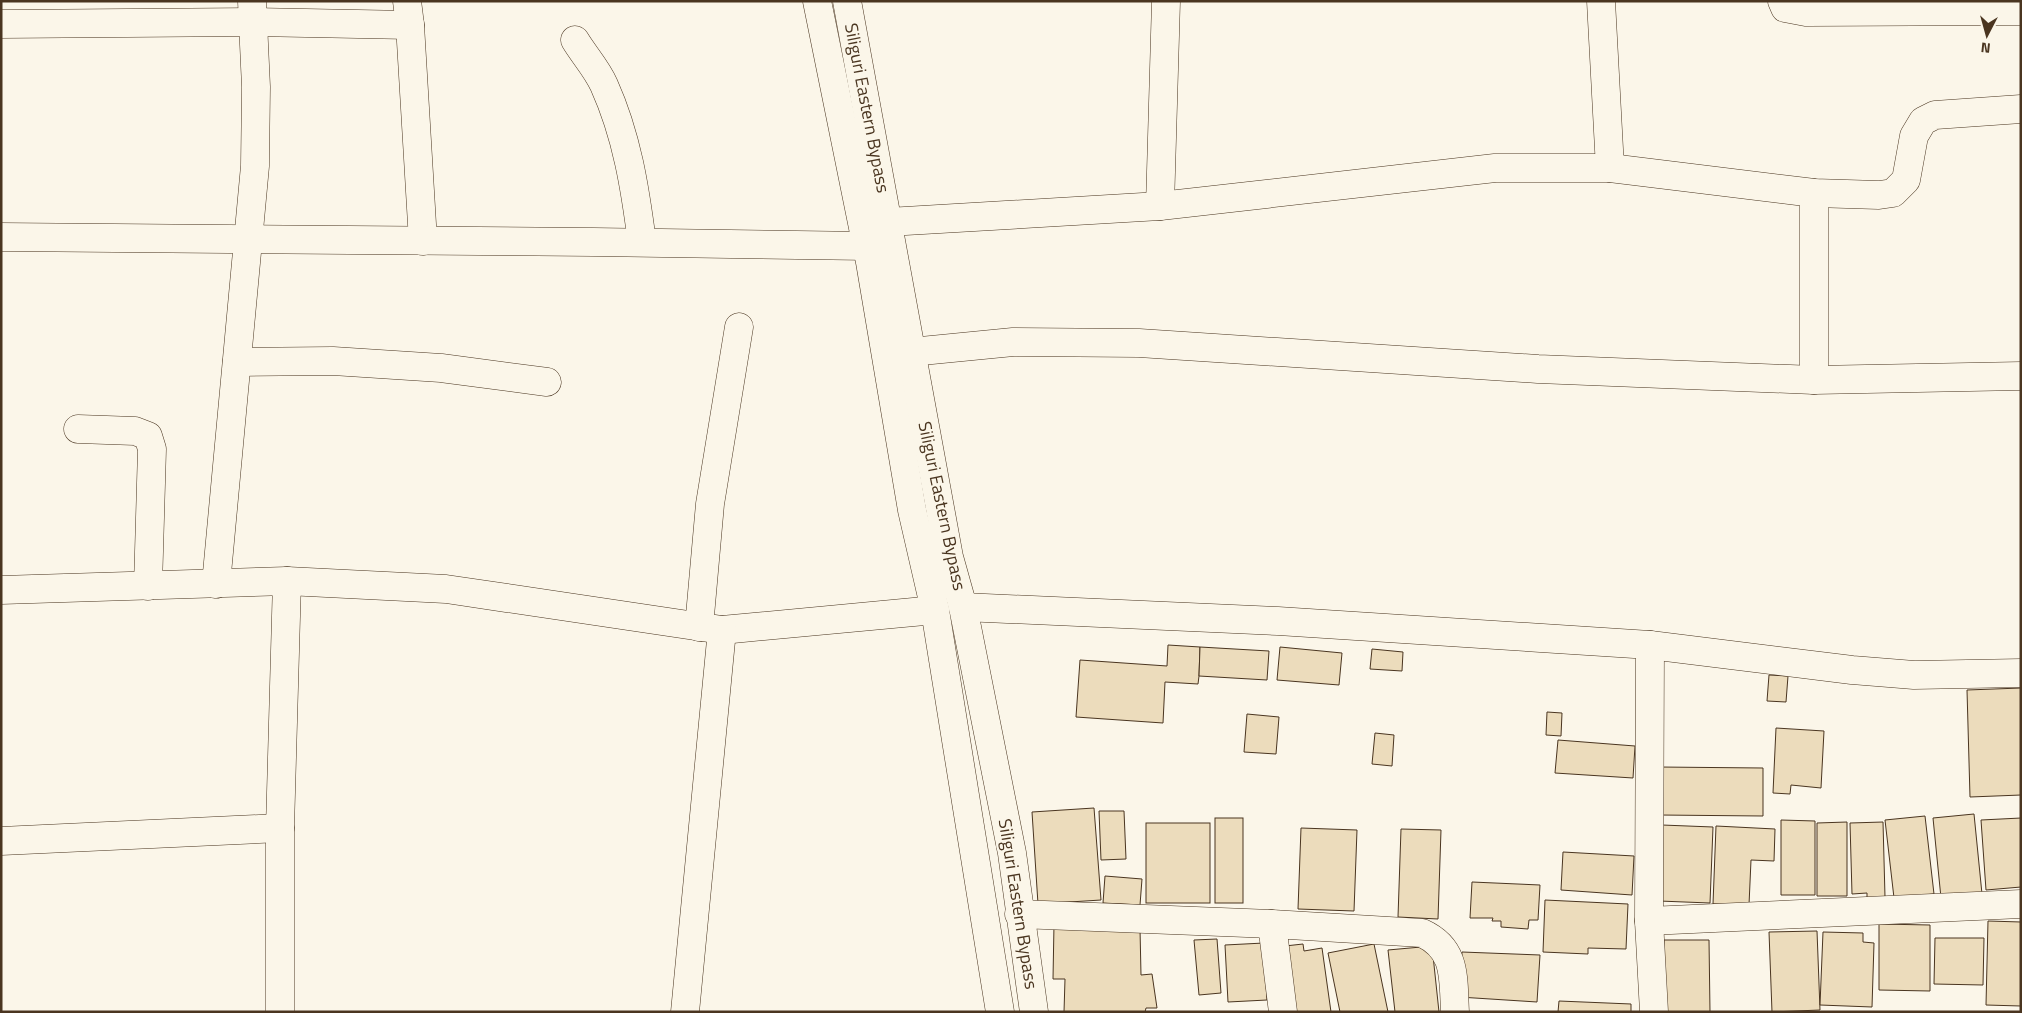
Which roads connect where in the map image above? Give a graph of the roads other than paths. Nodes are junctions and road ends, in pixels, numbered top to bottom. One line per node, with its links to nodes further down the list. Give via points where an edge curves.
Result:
1 (818, 1): 20 (street, Siliguri Eastern Bypass)
2 (847, 1): 15 (street, Siliguri Eastern Bypass)
3 (1166, 1): 14 (street)
4 (1601, 1): 12 (street)
5 (1782, 1): 6 (street, via 1786,8 1806,12)
6 (2021, 11)
7 (253, 12): 8 (street); 9 (street); 17 (street, via 255,166)
8 (408, 13): 18 (street)
9 (1, 24)
10 (575, 40): 19 (street, via 603,84 623,136 635,185)
11 (2021, 109): 13 (street, via 1936,115 1923,121 1914,136 1906,180 1894,193)
12 (1610, 168): 13 (street); 14 (street, via 1495,168)
13 (1814, 193): 25 (street)
14 (1160, 206): 15 (street)
15 (888, 222): 22 (street, Siliguri Eastern Bypass)
16 (1, 237): 17 (street)
17 (248, 240): 18 (street); 23 (street)
18 (423, 241): 19 (street)
19 (642, 242): 20 (street)
20 (867, 246): 33 (street, Siliguri Eastern Bypass, via 912,510)
21 (739, 327): 34 (street, via 710,504)
22 (911, 352): 25 (street, via 1013,342 1139,343 1538,369); 32 (street, Siliguri Eastern Bypass, via 950,557)
23 (237, 362): 26 (street, via 353,362 440,368); 29 (street)
24 (2021, 376): 25 (street)
25 (1814, 380)
26 (547, 382)
27 (78, 429): 30 (street, via 135,431 148,436 152,449)
28 (287, 581): 29 (street); 34 (street, via 446,589); 37 (street)
29 (216, 584): 30 (street)
30 (148, 586): 31 (street)
31 (1, 590)
32 (963, 607): 33 (street); 35 (street, via 1278,621); 40 (street, Siliguri Eastern Bypass, via 1012,853)
33 (936, 610): 34 (street); 45 (street, Siliguri Eastern Bypass)
34 (710, 629): 44 (street)
35 (1650, 645): 36 (street, via 1914,675); 41 (street)
36 (2021, 673)
37 (280, 828): 38 (street); 43 (street)
38 (1, 841)
39 (2021, 904): 41 (street)
40 (1019, 914): 42 (street); 46 (street, Siliguri Eastern Bypass)
41 (1649, 921): 49 (street)
42 (1272, 924): 47 (street); 48 (street, via 1422,933 1433,938 1448,956 1452,967)
43 (280, 1012)
44 (685, 1012)
45 (1000, 1012)
46 (1034, 1012)
47 (1283, 1012)
48 (1455, 1012)
49 (1654, 1012)

